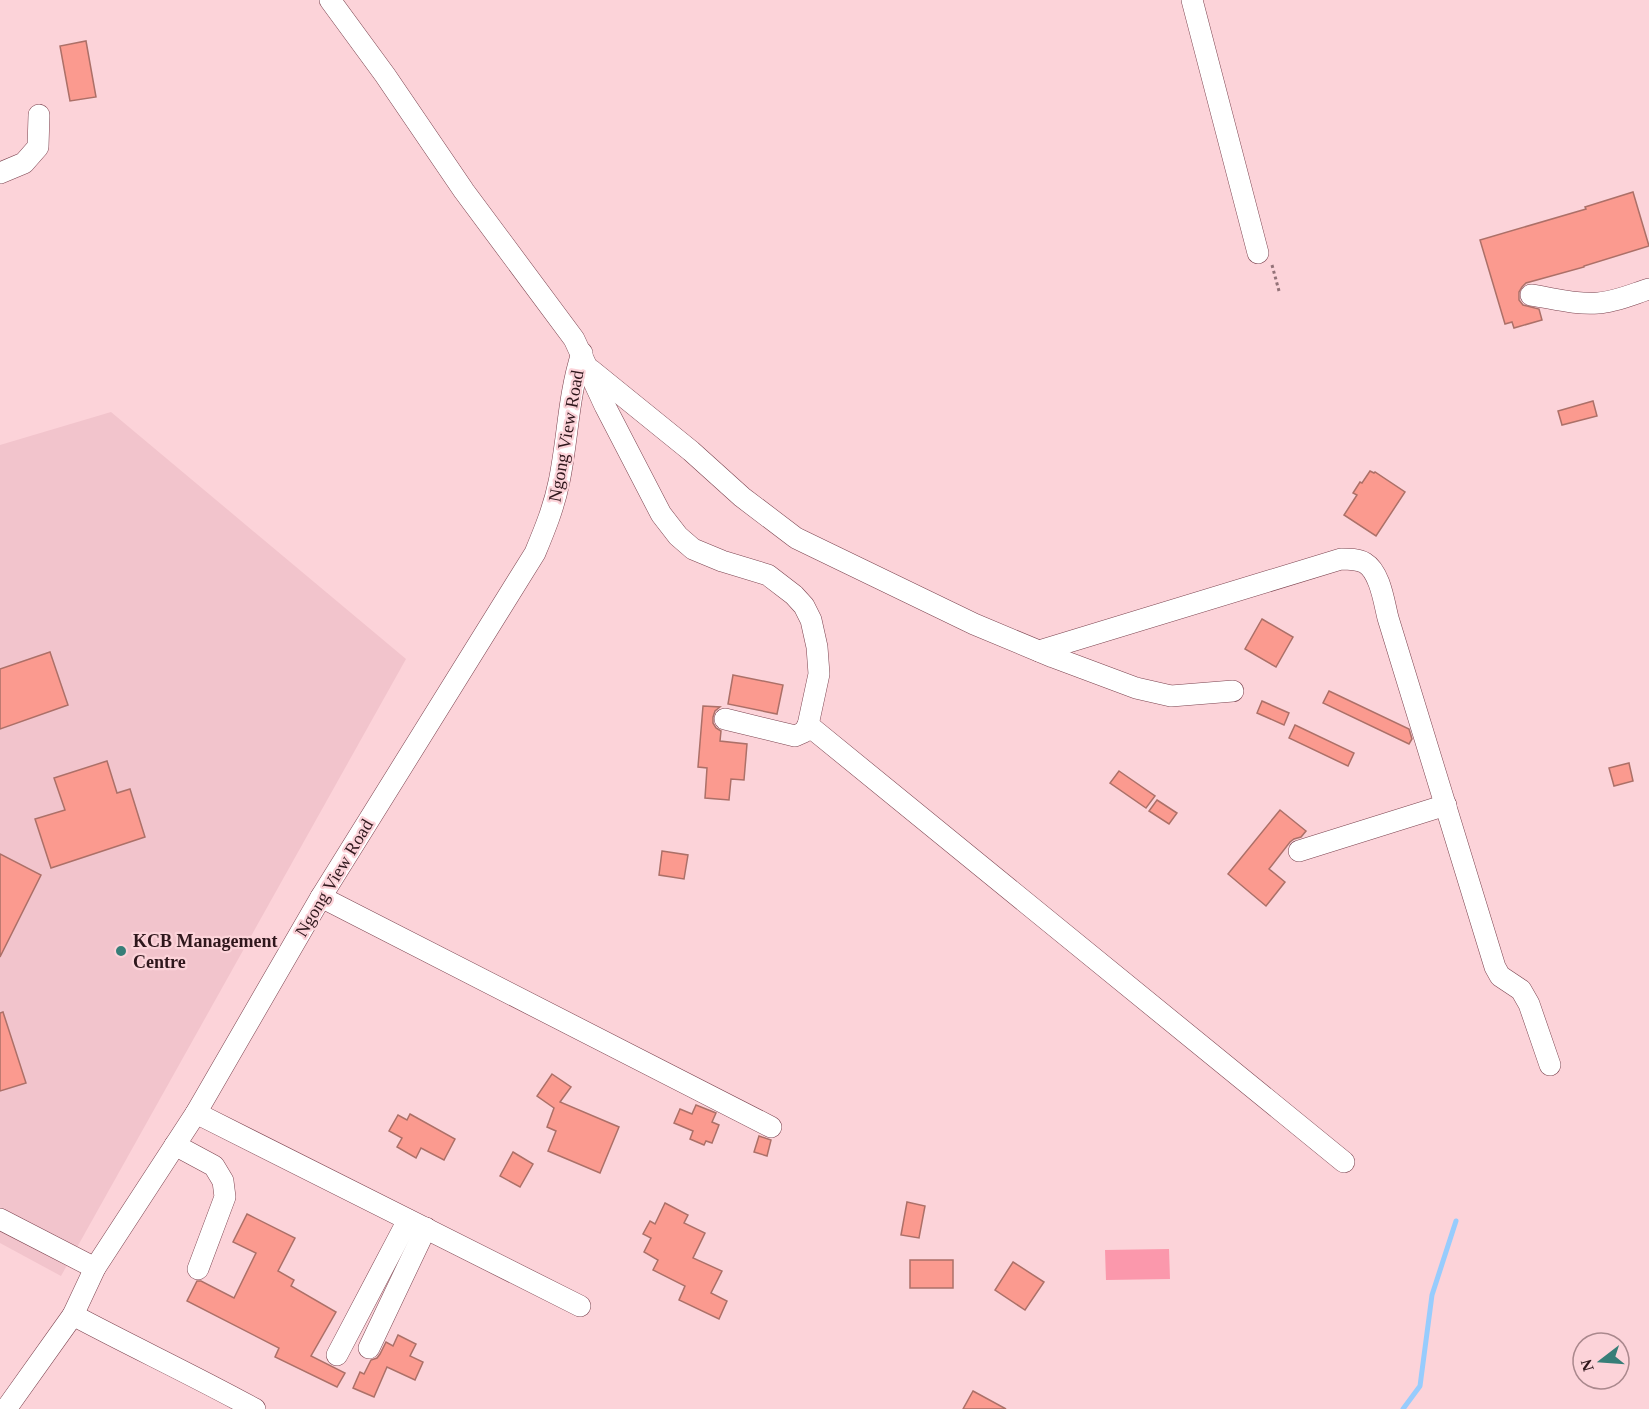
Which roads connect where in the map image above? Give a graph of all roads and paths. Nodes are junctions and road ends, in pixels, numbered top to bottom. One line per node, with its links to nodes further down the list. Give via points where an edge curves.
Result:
1 (330, 0): 8 (street, via 574,339)
2 (1192, 0): 5 (street)
3 (39, 115): 4 (street, via 38,147 24,163)
4 (0, 173)
5 (1258, 253)
6 (1649, 289): 7 (street, via 1599,303)
7 (1531, 296)
8 (585, 361): 9 (street, via 742,497 796,538); 12 (street, via 661,514 678,536 693,549 768,575 804,606 817,646 819,674); 15 (street, Ngong View Road, via 575,375 560,482 535,553)
9 (1039, 651): 10 (street, via 1136,688 1171,696); 13 (street, via 1341,559 1367,564 1378,579)
10 (1233, 691)
11 (725, 719): 12 (street, via 795,736)
12 (808, 725): 20 (street)
13 (1446, 805): 14 (street); 16 (street, via 1495,967 1500,976 1521,990 1529,1004)
14 (1299, 851)
15 (321, 897): 17 (street, Ngong View Road); 18 (street)
16 (1550, 1065)
17 (196, 1113): 19 (street, Ngong View Road); 22 (street)
18 (771, 1127)
19 (175, 1145): 23 (street, Ngong View Road); 24 (street, via 214,1166 225,1197)
20 (1344, 1162)
21 (0, 1219): 23 (street)
22 (417, 1224): 25 (street); 27 (street); 28 (street)
23 (95, 1268): 26 (street, Ngong View Road)
24 (198, 1269)
25 (580, 1306)
26 (73, 1315): 29 (street, Ngong View Road); 30 (street)
27 (369, 1347)
28 (337, 1355)
29 (6, 1409)
30 (255, 1409)

